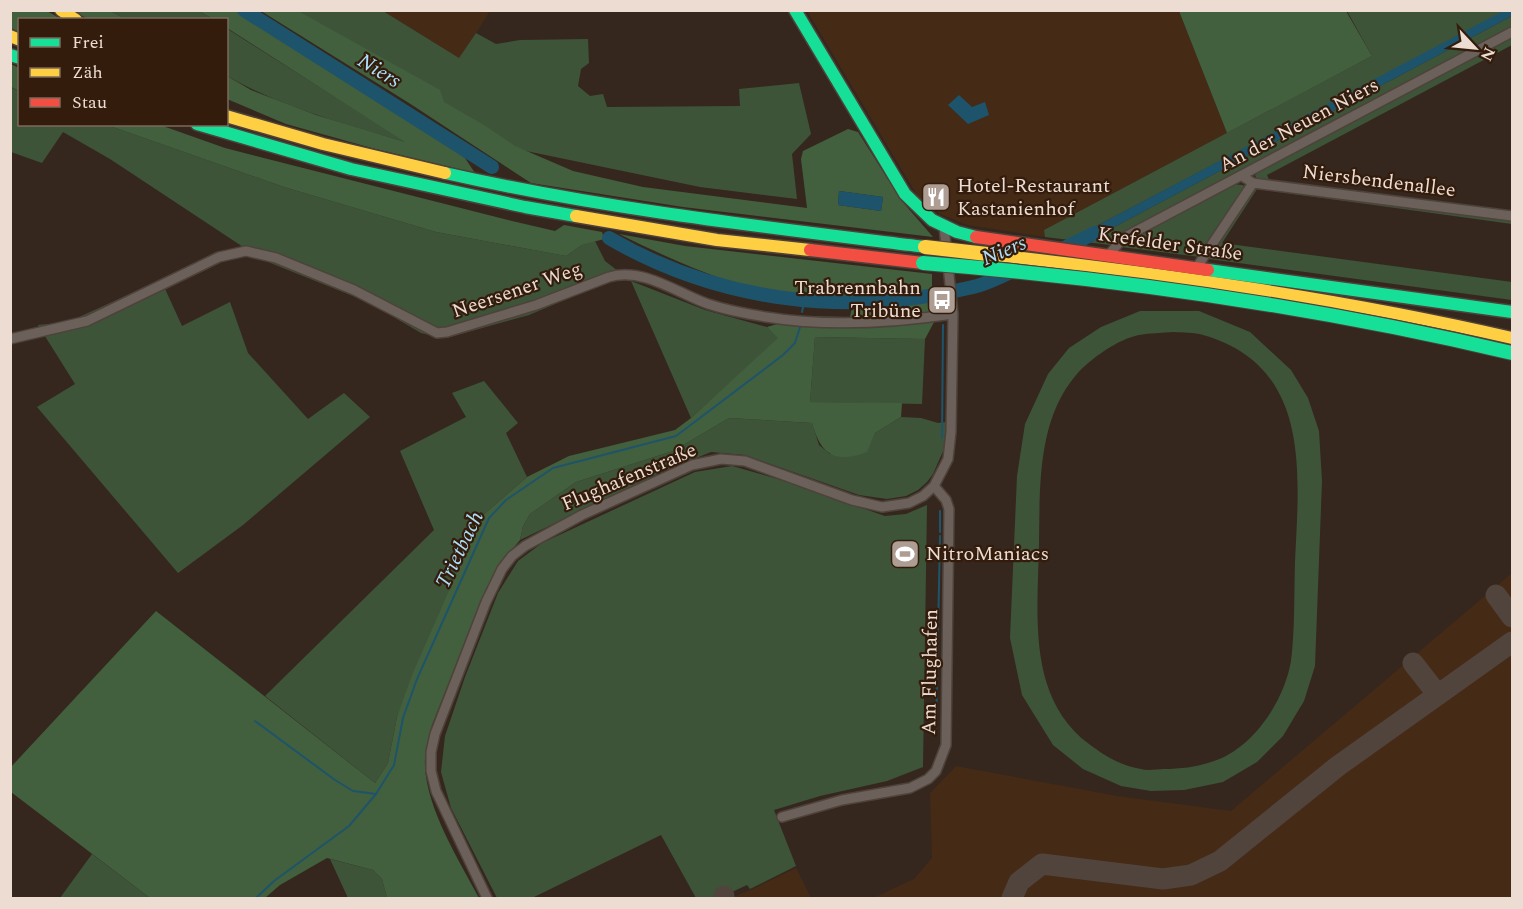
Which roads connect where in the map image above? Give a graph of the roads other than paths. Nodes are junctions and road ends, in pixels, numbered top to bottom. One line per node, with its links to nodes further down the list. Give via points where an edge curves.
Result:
1 (795, 10): 10 (main road, Krefelder Straße, via 905,194 927,216)
2 (1512, 32): 7 (street, An der Neuen Niers)
3 (228, 106): 6 (main road)
4 (228, 117): 6 (main road)
5 (204, 126): 17 (main road, bridge, via 362,172 525,207 717,240 1187,292 1397,327)
6 (297, 138): 15 (main road, bridge, via 560,196 925,247 1249,286)
7 (1242, 176): 8 (street, Niersbendenallee); 11 (street, An der Neuen Niers, via 1124,238)
8 (1253, 183): 9 (street, Niersbendenallee); 12 (street)
9 (1512, 216)
10 (944, 226): 11 (main road, Krefelder Straße, via 973,235); 13 (street, Flughafenstraße)
11 (1108, 256): 12 (main road, Krefelder Straße)
12 (1197, 267): 14 (main road, Krefelder Straße)
13 (953, 309): 16 (street, Neersener Weg, via 932,317 838,322 767,317 710,304 649,279 623,274 516,312 437,333 354,290 276,258 246,251 219,257 87,321); 18 (street, Flughafenstraße, via 951,432 948,459)
14 (1512, 312)
15 (1512, 338)
16 (10, 339)
17 (1512, 353)
18 (934, 486): 19 (street, Am Flughafen, via 949,509 946,745 936,771 910,788 842,800); 20 (street, Flughafenstraße, via 909,503 882,507 745,461 721,459 692,465 623,496 539,537 512,556 486,602 431,752 436,791)
19 (782, 817)
20 (487, 898)

